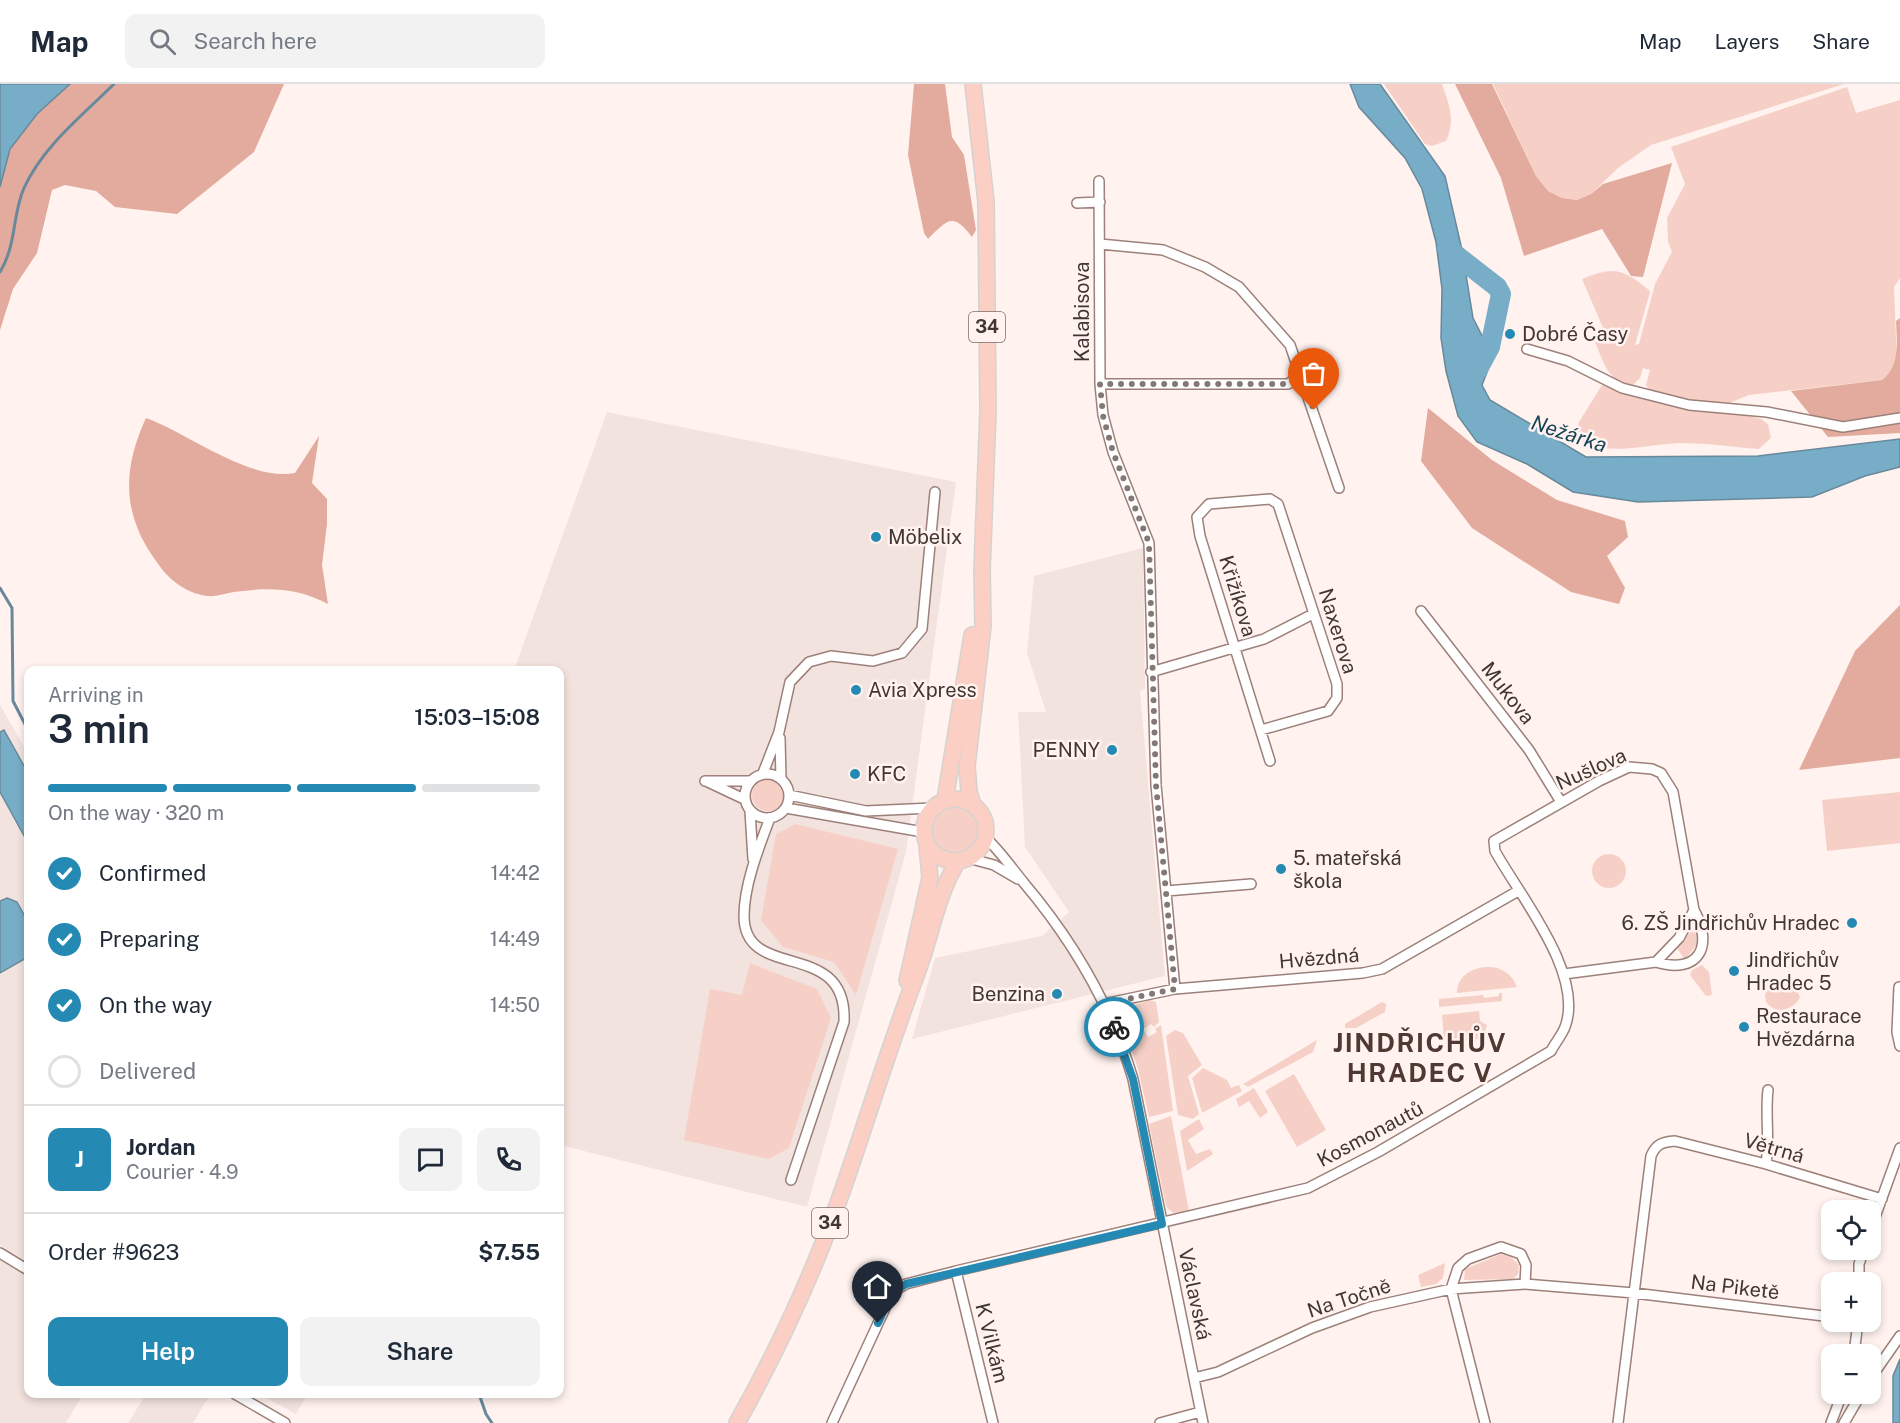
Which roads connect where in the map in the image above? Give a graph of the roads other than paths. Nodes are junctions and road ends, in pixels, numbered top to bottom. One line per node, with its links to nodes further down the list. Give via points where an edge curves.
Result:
1 (973, 84): 13 (main road, 34, via 986,202 988,411)
2 (1099, 180): 3 (street, Kalabisova)
3 (1100, 202): 4 (street); 5 (street, Kalabisova)
4 (1077, 203)
5 (1100, 244): 7 (street, via 1163,250 1205,267 1239,287 1290,345); 8 (street, Kalabisova)
6 (1527, 349): 9 (street, via 1568,361 1622,388 1689,405 1767,412 1843,427)
7 (1301, 375): 8 (street, via 1288,384); 10 (street)
8 (1100, 384): 17 (street, Kalabisova, via 1103,416 1113,452 1149,543)
9 (1900, 418)
10 (1339, 488)
11 (935, 492): 19 (street, via 922,629 902,654 873,661 831,656 809,662 790,682)
12 (1270, 499): 15 (street, Naxerova, via 1282,510); 16 (street, Křižíkova, via 1209,504 1197,517)
13 (982, 570): 27 (main road, 34); 28 (main road, 34, via 983,626 967,766)
14 (1421, 611): 26 (street, Mukova, via 1529,750)
15 (1313, 614): 16 (street, via 1264,639); 18 (street, Naxerova, via 1337,698 1328,711)
16 (1235, 647): 17 (street); 18 (street, Křižíkova)
17 (1151, 672): 38 (street)
18 (1260, 730): 20 (street, Křižíkova)
19 (779, 732): 21 (street); 22 (street)
20 (1270, 761)
21 (763, 773): 22 (street); 23 (street)
22 (781, 778): 24 (street)
23 (749, 781): 25 (street); 25 (street, via 705,781)
24 (789, 795): 27 (street, via 866,811); 29 (street)
25 (744, 799): 30 (street)
26 (1560, 802): 39 (street, Nušlova, via 1494,841); 40 (street, Nušlova, via 1629,767 1640,766 1661,773 1673,792)
27 (939, 804): 28 (main road, via 960,799); 33 (main road, via 926,819)
28 (973, 805): 32 (main road, via 984,819)
29 (786, 808): 31 (street); 33 (street)
30 (750, 811): 31 (street); 35 (street)
31 (770, 818): 35 (street)
32 (985, 837): 34 (main road, via 980,847); 36 (street, Václavská)
33 (925, 838): 34 (main road, via 942,858); 46 (main road, 34, via 930,878)
34 (963, 859): 36 (street, Václavská, via 994,865); 46 (main road, 34, via 945,882 926,950)
35 (753, 863): 51 (street, via 744,918 750,936 761,950 818,969 838,985 845,1003 844,1022)
36 (1023, 881): 45 (street, Václavská, via 1070,941)
37 (1251, 884): 38 (street)
38 (1166, 891): 44 (street)
39 (1518, 891): 42 (street, Kosmonautů); 44 (street, Hvězdná, via 1382,969)
40 (1694, 910): 41 (street, via 1679,938); 41 (street, Nušlova, via 1704,935 1699,952 1683,966)
41 (1656, 963): 42 (street)
42 (1564, 974): 53 (street, Kosmonautů, via 1568,993 1565,1027 1551,1051 1378,1152 1308,1188)
43 (1899, 987): 47 (street)
44 (1175, 989): 45 (street, Hvězdná)
45 (1103, 1004): 53 (street, Václavská, via 1133,1079)
46 (901, 1013): 69 (main road, 34, via 845,1185 810,1276)
47 (1900, 1046)
48 (1768, 1090): 50 (street)
49 (1900, 1148): 52 (street)
50 (1766, 1164): 52 (street, Větrná); 59 (street, Větrná, via 1675,1141 1655,1146)
51 (791, 1180)
52 (1882, 1199)
53 (1162, 1224): 56 (street, Kosmonautů); 63 (street, Václavská)
54 (0, 1253): 55 (street)
55 (24, 1268)
56 (956, 1271): 70 (street, Kosmonautů, via 906,1284 894,1293); 71 (street, K Vilkám)
57 (1525, 1284): 58 (street, Na Točně); 58 (street, via 1526,1265 1521,1254 1502,1247 1468,1259 1458,1268); 59 (street, Na Piketě)
58 (1451, 1289): 63 (street, Na Točně, via 1370,1307 1312,1328 1218,1372); 74 (street)
59 (1634, 1293): 60 (street, Na Piketě); 75 (street)
60 (1821, 1316)
61 (1900, 1336): 62 (street)
62 (1881, 1363)
63 (1194, 1378): 67 (street, Václavská)
64 (242, 1398): 68 (street)
65 (1838, 1404): 76 (street)
66 (1855, 1404): 77 (street)
67 (1200, 1412): 72 (street); 73 (street, Václavská)
68 (285, 1423)
69 (737, 1423)
70 (832, 1423)
71 (993, 1423)
72 (1160, 1423)
73 (1203, 1423)
74 (1485, 1423)
75 (1618, 1423)
76 (1831, 1423)
77 (1844, 1423)

